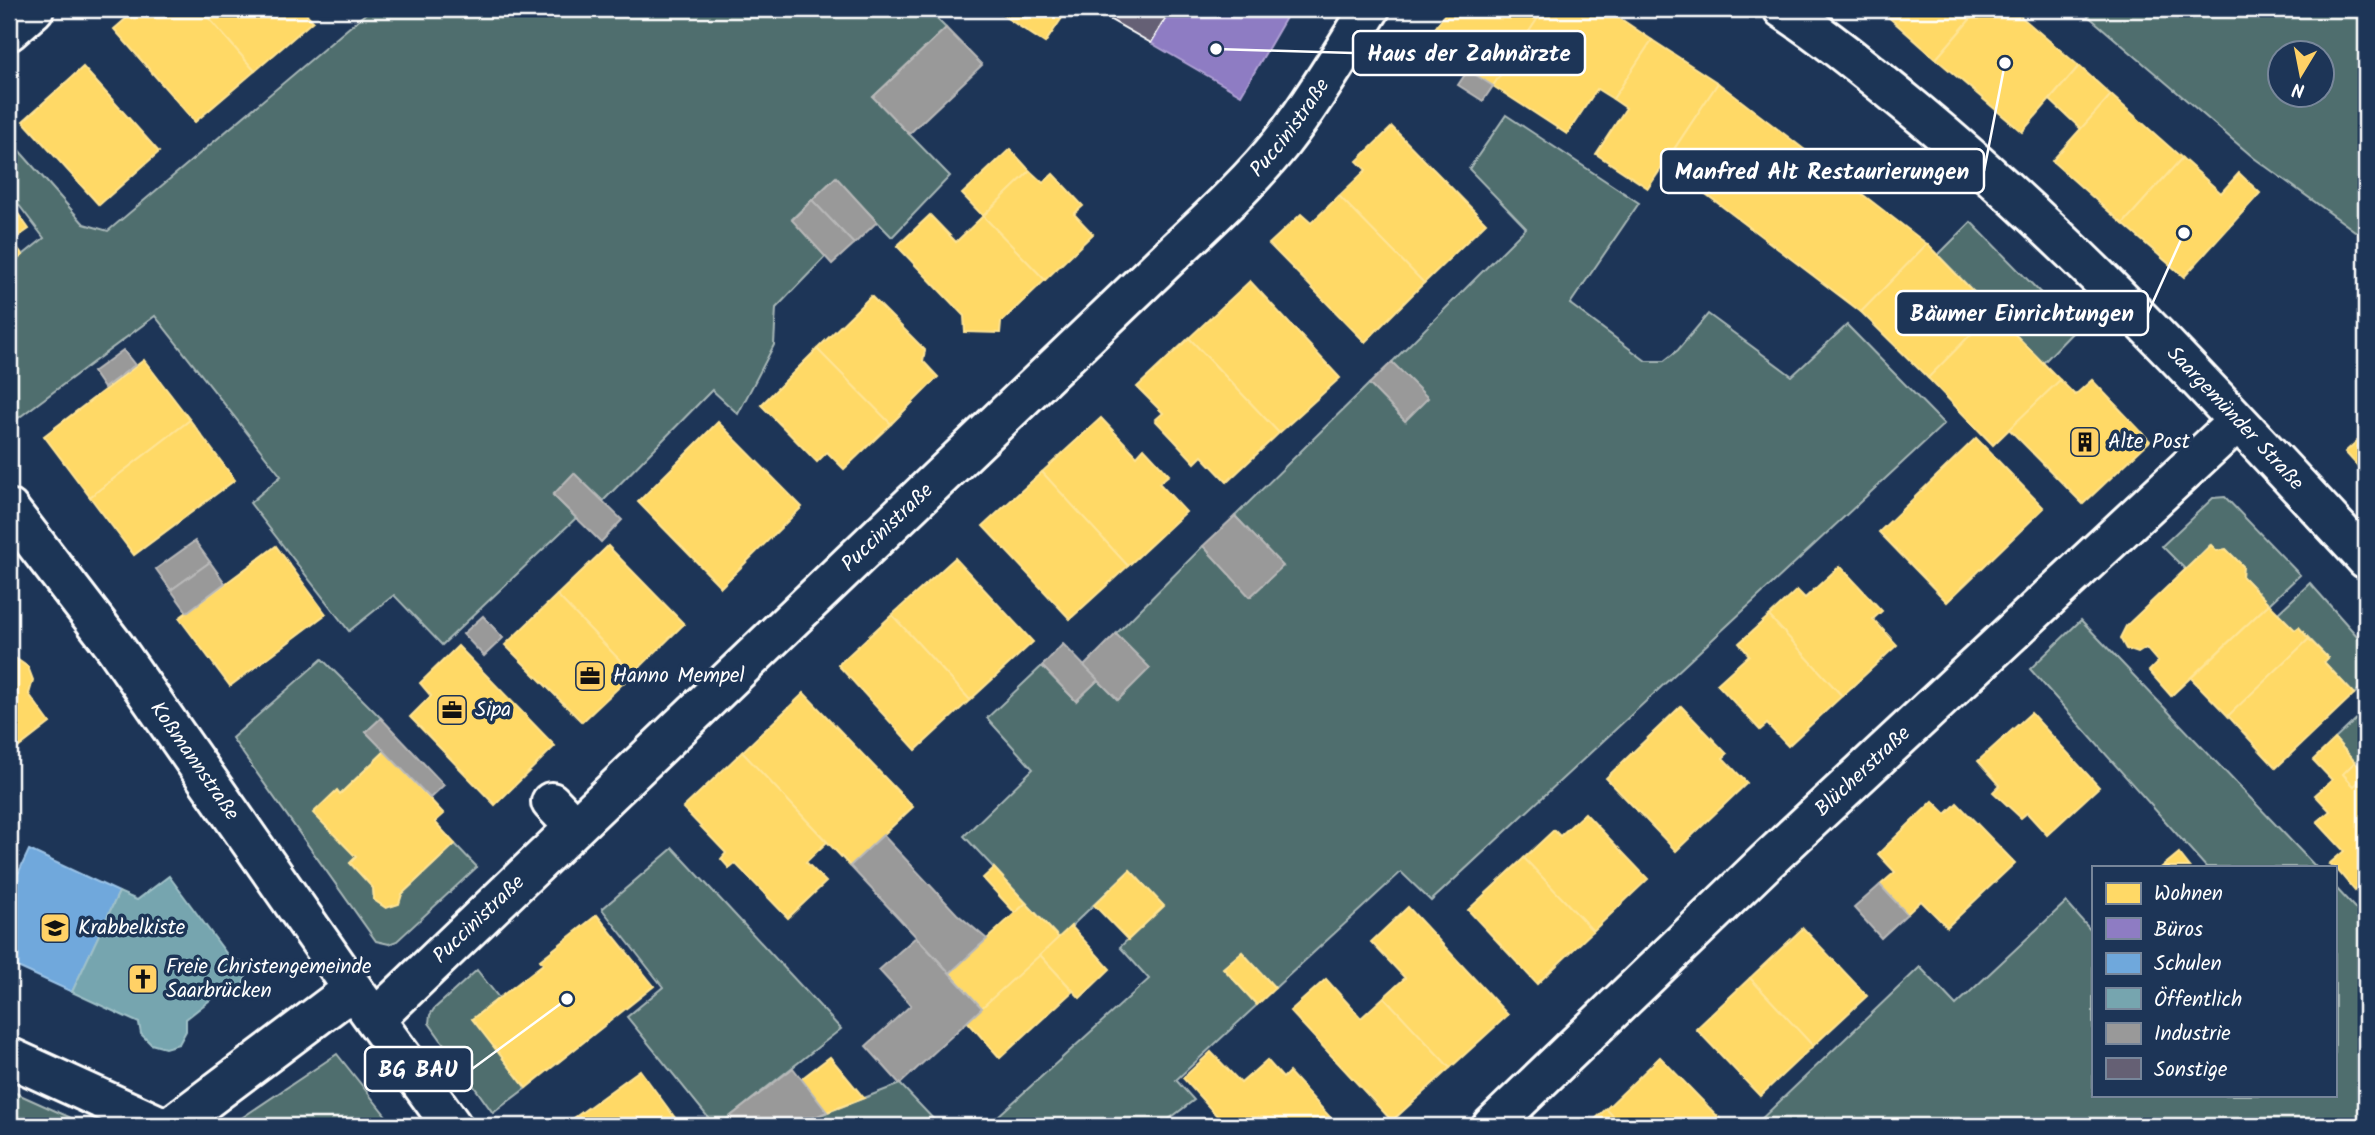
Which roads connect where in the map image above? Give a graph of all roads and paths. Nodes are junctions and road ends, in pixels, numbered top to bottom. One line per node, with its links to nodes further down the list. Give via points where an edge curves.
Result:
1 (34, 9): 4 (street)
2 (1370, 9): 8 (street, Puccinistraße, via 1309,106 1242,185 1136,289 562,814)
3 (1783, 9): 5 (street, Saargemünder Straße, via 1982,166 2160,339)
4 (9, 32)
5 (2238, 422): 7 (street, Saargemünder Straße); 13 (street, Blücherstraße, via 1777,852)
6 (9, 509): 8 (street, Koßmannstraße, via 115,647)
7 (2366, 559)
8 (364, 1004): 11 (street, Puccinistraße); 12 (street, Koßmannstraße)
9 (9, 1057): 10 (street)
10 (161, 1126)
11 (171, 1126)
12 (452, 1126)
13 (1492, 1126)

